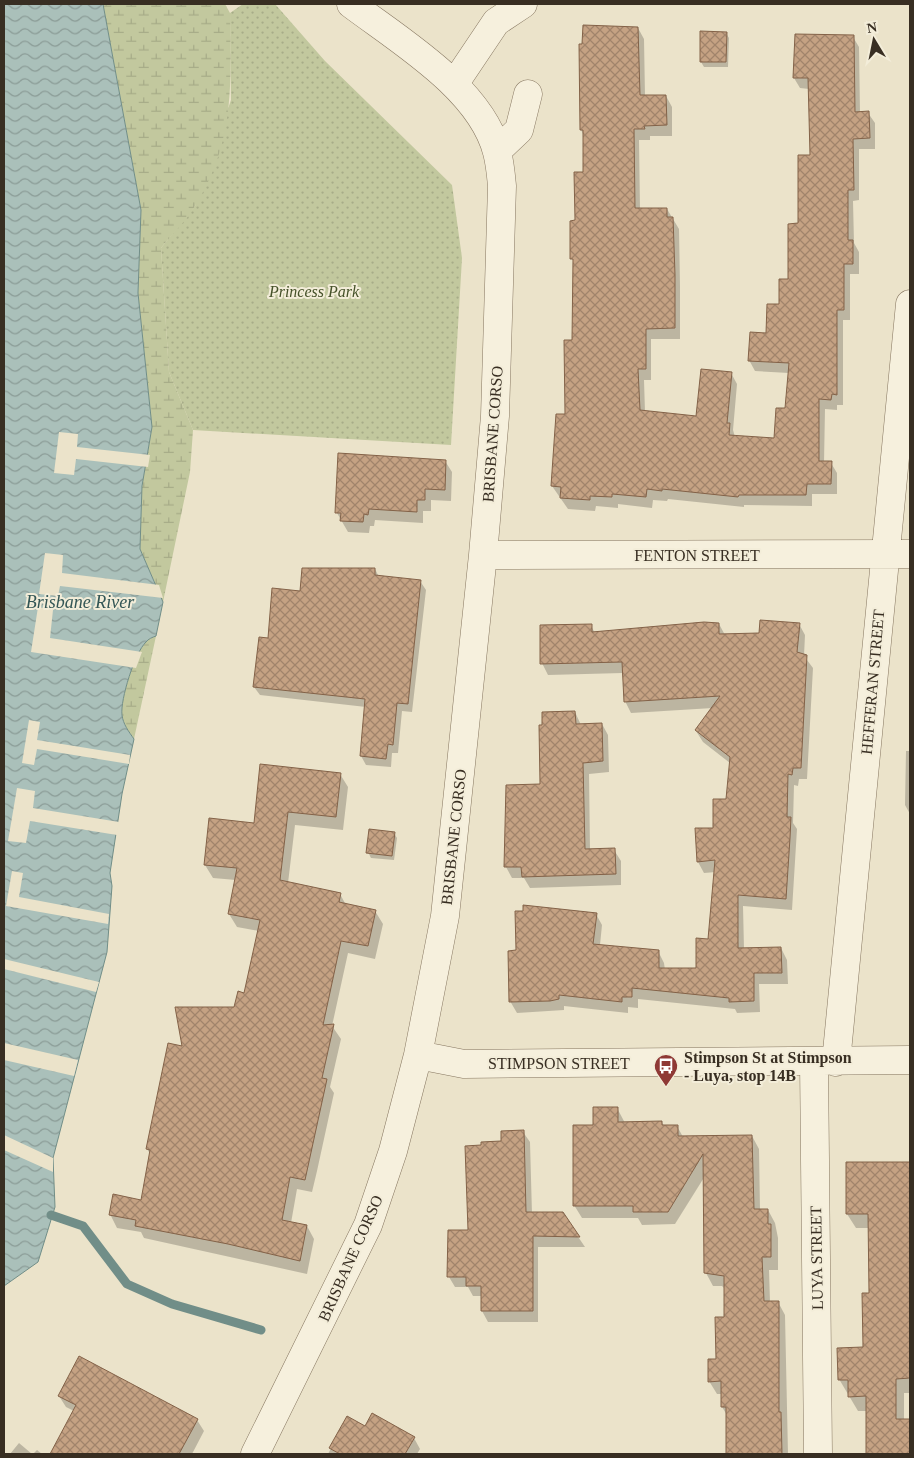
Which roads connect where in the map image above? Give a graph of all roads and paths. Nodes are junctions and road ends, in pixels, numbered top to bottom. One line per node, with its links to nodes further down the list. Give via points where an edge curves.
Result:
1 (351, 4): 3 (street, BRISBANE CORSO)
2 (523, 4): 3 (street, via 496,22)
3 (455, 83): 5 (street, BRISBANE CORSO, via 480,115)
4 (528, 94): 5 (street, via 520,130)
5 (497, 151): 8 (street, BRISBANE CORSO, via 502,186 495,416)
6 (910, 304): 7 (street, HEFFERAN STREET)
7 (897, 554): 8 (street, FENTON STREET); 11 (street, HEFFERAN STREET)
8 (483, 555): 9 (street, BRISBANE CORSO, via 445,916)
9 (418, 1055): 11 (street, STIMPSON STREET, via 464,1064); 12 (street, BRISBANE CORSO, via 394,1151 368,1225)
10 (910, 1060): 11 (street, STIMPSON STREET)
11 (825, 1062): 13 (street, LUYA STREET)
12 (255, 1454)
13 (818, 1454)

